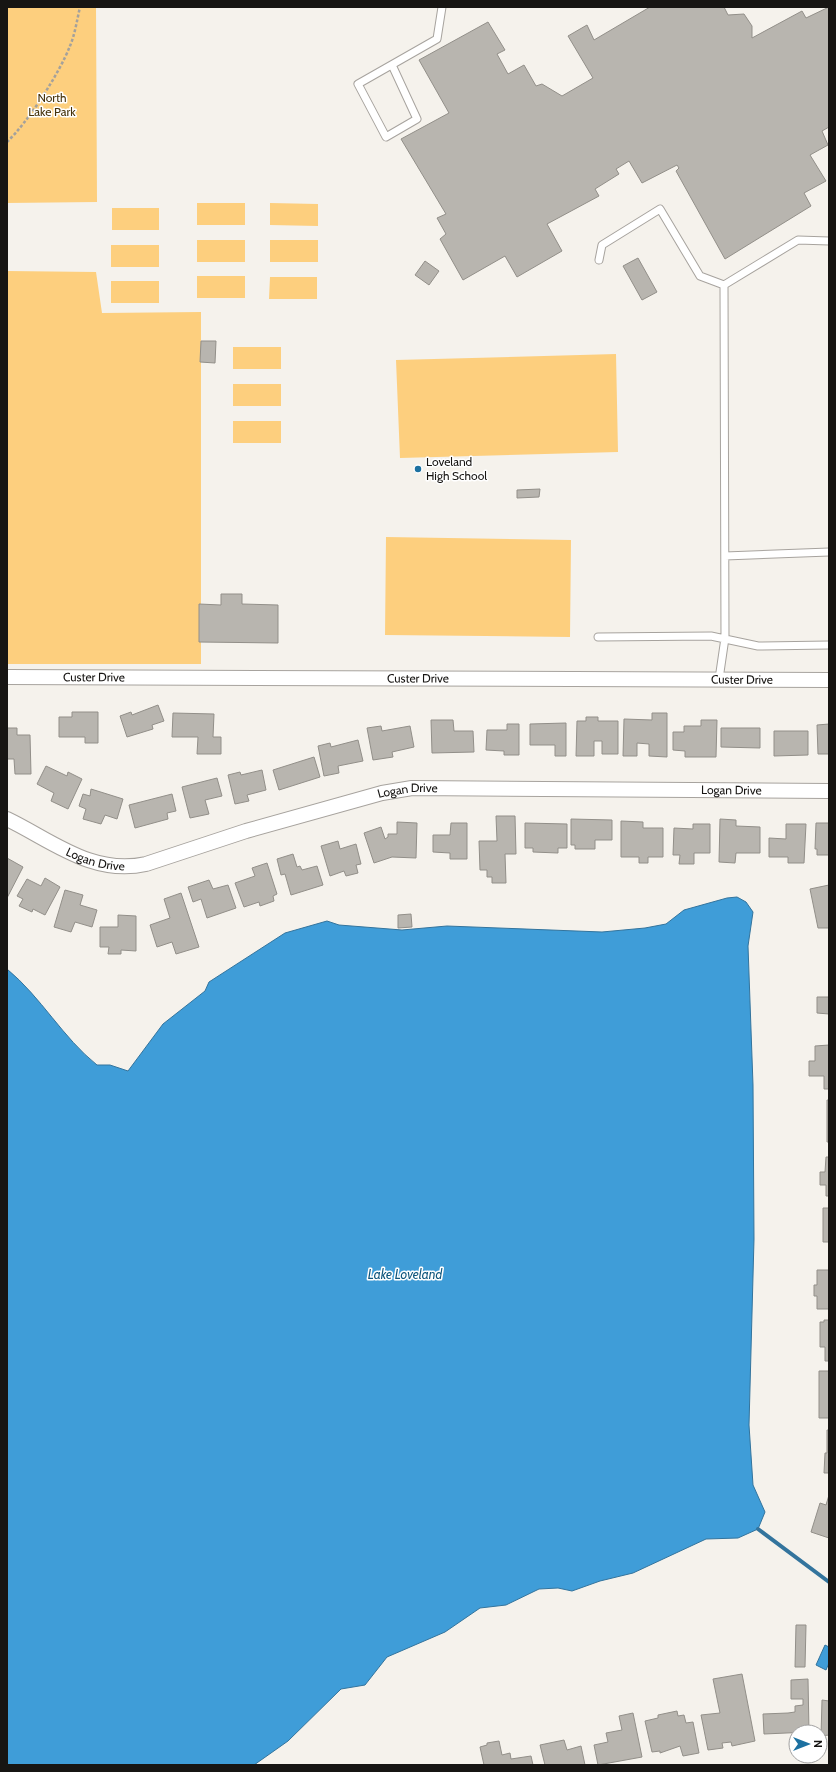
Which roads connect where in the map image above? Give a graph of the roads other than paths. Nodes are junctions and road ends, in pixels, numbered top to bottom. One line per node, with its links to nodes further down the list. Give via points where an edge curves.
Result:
1 (442, 7): 2 (lane, via 437,39)
2 (392, 65): 2 (lane, via 417,119 386,137 358,84)
3 (829, 241): 5 (lane, via 798,240)
4 (599, 260): 5 (lane, via 602,245 660,209 700,276)
5 (724, 285): 7 (lane)
6 (829, 552): 7 (lane)
7 (725, 556): 9 (lane)
8 (598, 638): 9 (lane)
9 (725, 638): 10 (lane, via 758,646); 12 (lane)
10 (829, 646)
11 (7, 677): 12 (street, Custer Drive)
12 (718, 679): 13 (street, Custer Drive)
13 (829, 680)
14 (829, 791): 15 (street, Logan Drive, via 412,788 382,793 261,827 146,864 130,866 103,864 79,858)
15 (7, 819)

